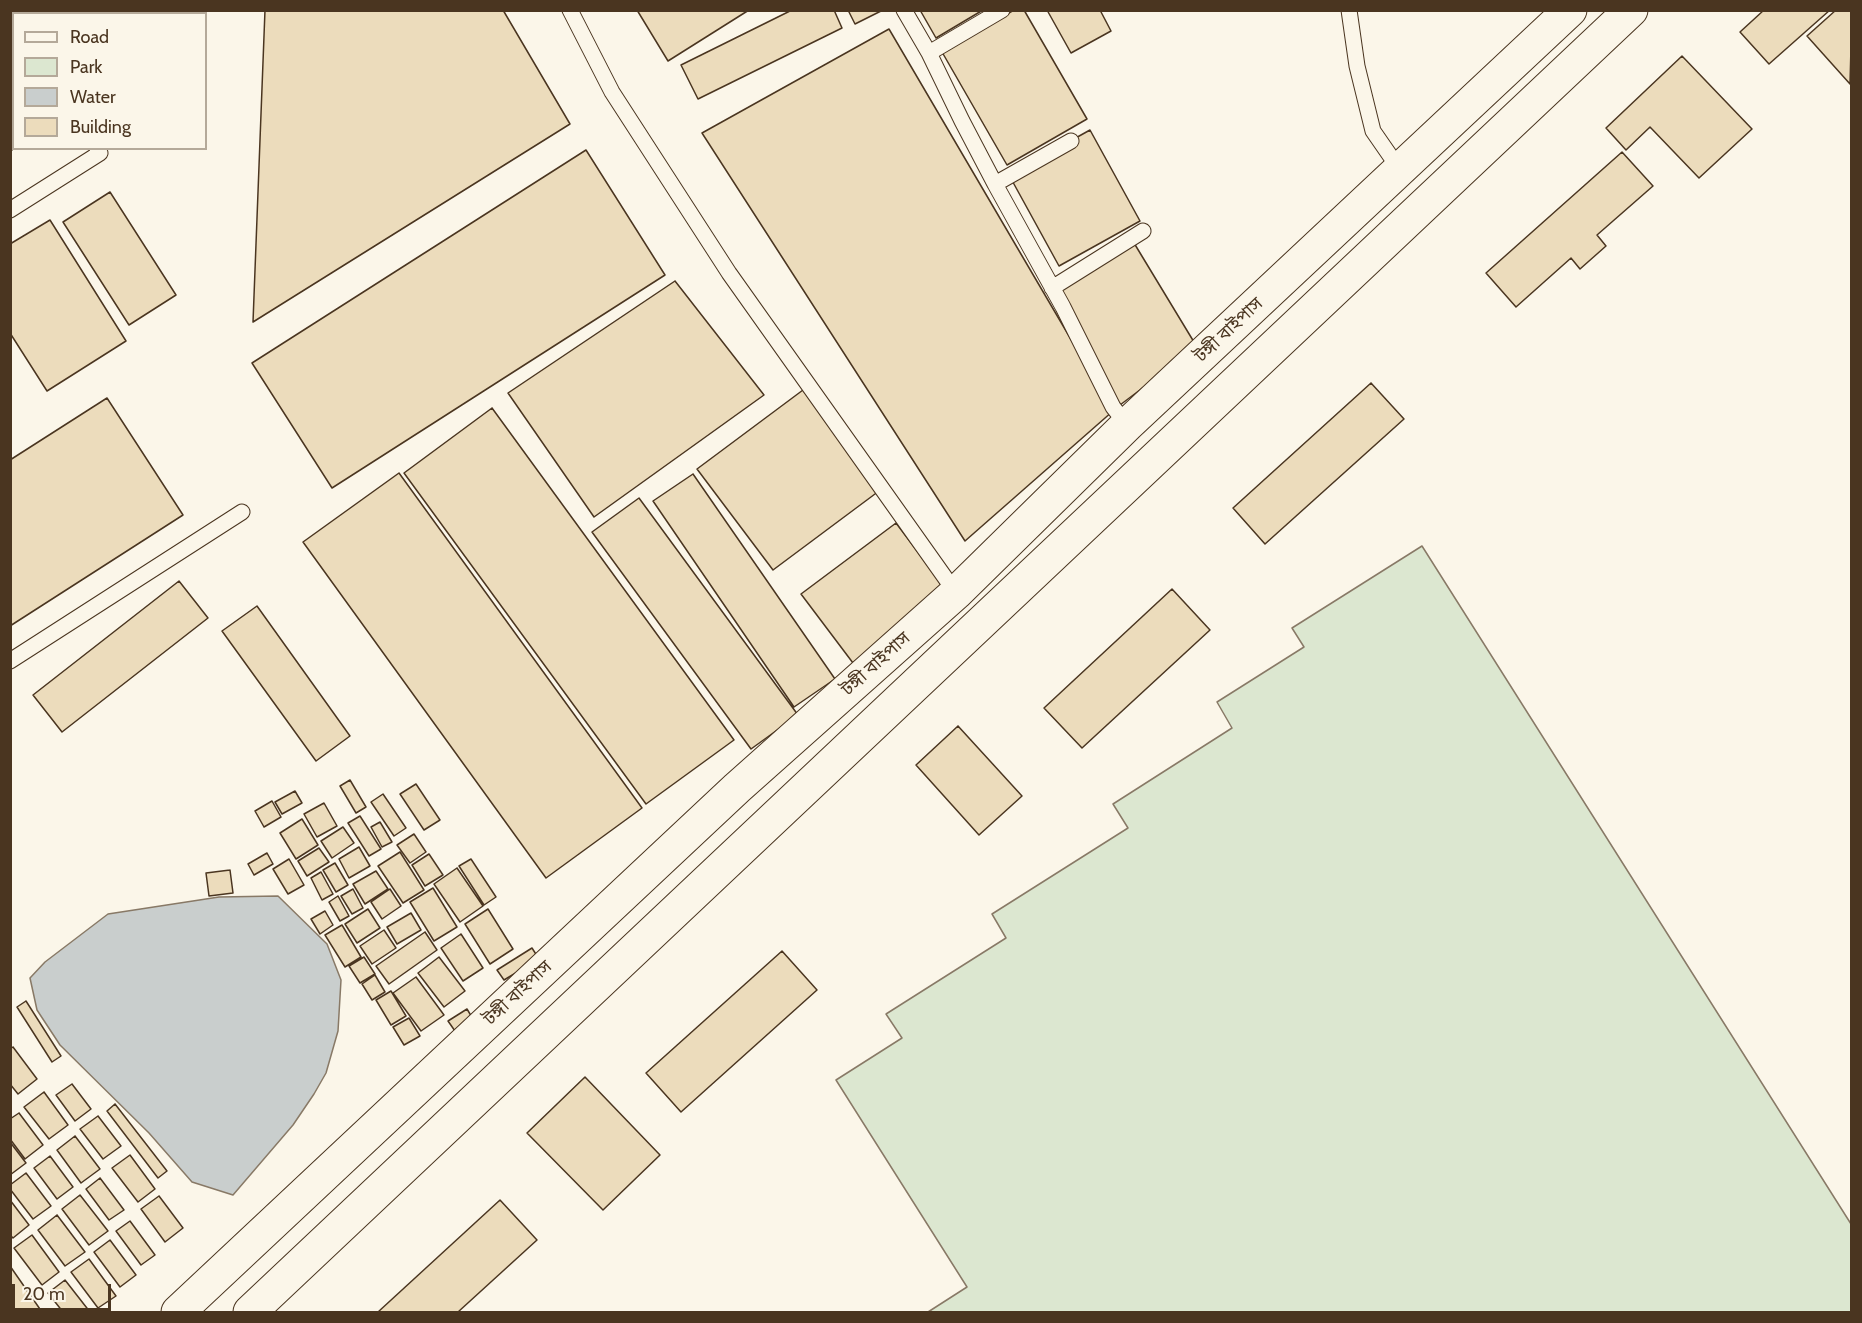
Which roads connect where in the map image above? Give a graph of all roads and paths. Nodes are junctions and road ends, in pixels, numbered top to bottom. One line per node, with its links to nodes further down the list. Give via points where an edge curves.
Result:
1 (570, 10): 17 (lane, via 612,92 729,273)
2 (904, 10): 7 (lane)
3 (1002, 10): 7 (lane)
4 (1349, 10): 10 (lane, via 1357,66 1373,131)
5 (1570, 10): 10 (main road, টঙ্গী বাইপাস)
6 (1630, 10): 20 (main road)
7 (929, 52): 11 (lane)
8 (1071, 141): 11 (lane)
9 (98, 150): 12 (lane, via 100,153)
10 (1400, 170): 15 (main road, টঙ্গী বাইপাস)
11 (995, 184): 14 (lane)
12 (10, 210)
13 (1143, 231): 14 (lane)
14 (1052, 288): 15 (lane, via 1113,407)
15 (1127, 426): 17 (main road, টঙ্গী বাইপাস)
16 (242, 512): 18 (lane)
17 (956, 593): 19 (main road, টঙ্গী বাইপাস, via 728,796)
18 (10, 661)
19 (178, 1312)
20 (250, 1312)

